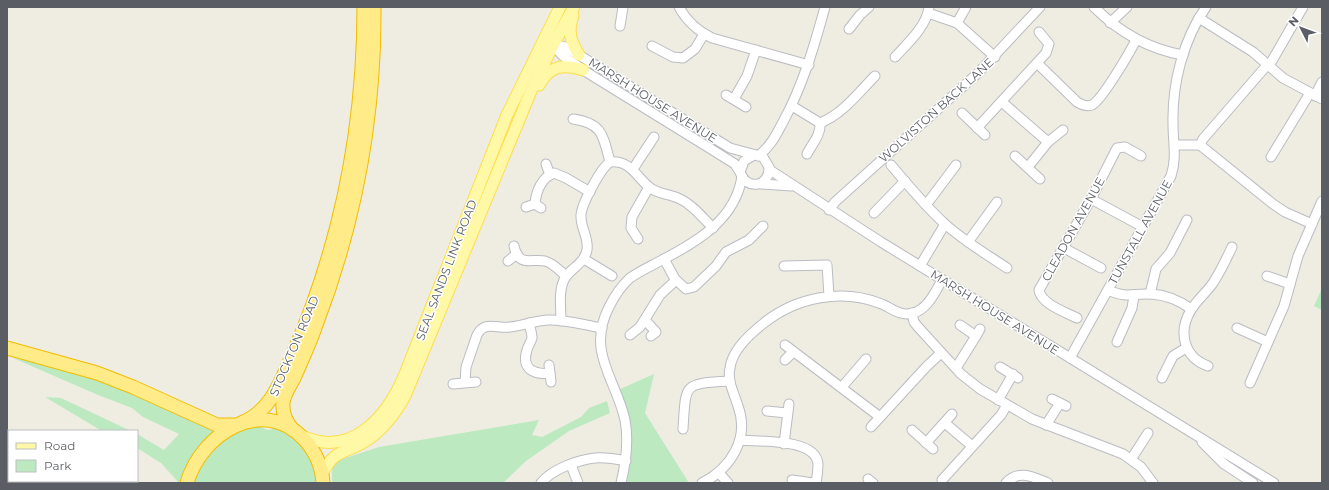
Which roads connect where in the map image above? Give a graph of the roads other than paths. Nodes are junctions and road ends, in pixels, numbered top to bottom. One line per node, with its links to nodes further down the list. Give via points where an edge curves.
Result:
1 (364, 7): 97 (highway, via 363,66 358,115)
2 (374, 7): 97 (highway, via 372,76 364,147 358,182)
3 (560, 7): 24 (main road)
4 (575, 7): 24 (main road); 29 (main road, via 570,37)
5 (623, 7): 17 (street)
6 (679, 7): 22 (street, via 688,20)
7 (825, 7): 34 (street)
8 (869, 7): 20 (street, via 854,18)
9 (966, 7): 18 (street)
10 (1040, 7): 31 (street, WOLVISTON BACK LANE)
11 (1094, 7): 19 (street)
12 (1127, 7): 19 (street)
13 (1206, 7): 16 (street, TUNSTALL AVENUE)
14 (1303, 7): 35 (street)
15 (928, 10): 18 (street); 28 (street, via 918,31)
16 (1199, 18): 30 (street, TUNSTALL AVENUE); 35 (street)
17 (623, 21)
18 (957, 23): 31 (street)
19 (1110, 23): 23 (street)
20 (849, 29)
21 (1039, 32): 33 (street, via 1047,40 1049,48)
22 (704, 34): 26 (street); 27 (street, via 694,49 683,58 673,57)
23 (1136, 40): 30 (street); 33 (street, via 1094,104 1085,106 1078,102)
24 (548, 42): 29 (street, MARSH HOUSE AVENUE, via 565,46); 36 (street, MARSH HOUSE AVENUE); 44 (main road, SEAL SANDS LINK ROAD); 159 (main road, SEAL SANDS LINK ROAD, via 507,115 407,368 388,406 372,425 344,440 312,440)
25 (652, 46): 27 (street)
26 (756, 50): 34 (street); 42 (street, via 747,76 730,97)
27 (661, 51): 32 (street)
28 (901, 54)
29 (579, 55): 56 (street, MARSH HOUSE AVENUE, via 730,148)
30 (1183, 55): 54 (street, TUNSTALL AVENUE, via 1174,111)
31 (995, 57): 81 (street, WOLVISTON BACK LANE, via 834,202)
32 (656, 60)
33 (1038, 64): 40 (street)
34 (809, 65): 41 (street)
35 (1269, 65): 39 (street, via 1282,78); 52 (street)
36 (583, 70): 44 (main road, via 570,66 553,69 543,78); 67 (street, MARSH HOUSE AVENUE, via 723,156 734,164)
37 (874, 81): 46 (street, via 839,113)
38 (1322, 82): 39 (street)
39 (1316, 96): 59 (street)
40 (1002, 102): 47 (street); 51 (street)
41 (792, 106): 46 (street); 53 (street)
42 (746, 107)
43 (962, 113): 47 (street)
44 (522, 115): 171 (main road, SEAL SANDS LINK ROAD, via 405,396 379,431 363,443 335,454 326,464)
45 (580, 117): 60 (street, via 594,125 602,134)
46 (820, 123): 55 (street, via 821,129)
47 (977, 128): 49 (street)
48 (1062, 130): 51 (street)
49 (985, 135)
50 (648, 140): 65 (street)
51 (1048, 142): 64 (street)
52 (1200, 145): 54 (street); 85 (street, via 1273,204)
53 (771, 146): 56 (street); 66 (street)
54 (1175, 146): 87 (street, TUNSTALL AVENUE, via 1171,176)
55 (807, 147)
56 (756, 156): 66 (street, MARSH HOUSE AVENUE, via 766,160); 67 (street, via 744,161)
57 (1015, 156): 64 (street)
58 (1141, 156): 76 (street, CLEADON AVENUE, via 1116,145)
59 (1271, 157)
60 (610, 162): 65 (street, via 622,162); 74 (street, via 606,164)
61 (546, 164): 68 (street)
62 (891, 165): 70 (street)
63 (956, 165): 79 (street)
64 (1028, 168): 69 (street)
65 (634, 169): 72 (street)
66 (770, 169): 71 (street, via 768,176); 73 (street, MARSH HOUSE AVENUE)
67 (741, 174): 71 (street, MARSH HOUSE AVENUE, via 745,181); 75 (street)
68 (550, 175): 74 (street, via 554,173 566,178); 80 (street, via 541,183)
69 (1040, 179)
70 (905, 181): 79 (street); 82 (street)
71 (757, 184): 73 (street, MARSH HOUSE AVENUE); 75 (street)
72 (649, 187): 88 (street, via 634,212); 89 (street, via 686,202)
73 (793, 187): 81 (street, MARSH HOUSE AVENUE)
74 (590, 192): 95 (street, via 581,214 588,242)
75 (737, 198): 89 (street)
76 (1091, 199): 87 (street); 93 (street, CLEADON AVENUE)
77 (1322, 201): 85 (street)
78 (998, 203): 92 (street)
79 (926, 205): 84 (street)
80 (534, 206)
81 (830, 210): 100 (street, MARSH HOUSE AVENUE)
82 (874, 213)
83 (1187, 220): 110 (street, via 1170,253 1156,269)
84 (945, 224): 92 (street); 100 (street)
85 (1312, 224): 108 (street, via 1298,256)
86 (762, 225): 106 (street, via 751,232 749,240 726,252 694,288 686,289)
87 (1143, 227): 109 (street, TUNSTALL AVENUE)
88 (631, 228): 90 (street); 91 (street)
89 (713, 228): 96 (street, via 692,244)
90 (622, 231)
91 (638, 239)
92 (968, 242): 101 (street)
93 (1064, 248): 102 (street); 115 (street, CLEADON AVENUE, via 1039,290 1044,300)
94 (1232, 248): 113 (street, via 1218,276)
95 (584, 259): 104 (street); 105 (street, via 600,274)
96 (664, 259): 106 (street); 120 (street, via 623,285 608,308)
97 (335, 260): 154 (highway, STOCKTON ROAD, via 274,394 260,412); 159 (highway, STOCKTON ROAD, via 315,330 284,397 284,417 287,424)
98 (508, 261): 104 (street, via 516,250 527,261 546,261)
99 (784, 266): 111 (street, via 816,265 826,261)
100 (920, 266): 107 (street, MARSH HOUSE AVENUE)
101 (1007, 268)
102 (1101, 268)
103 (1271, 275): 108 (street)
104 (566, 276): 117 (street, via 561,289)
105 (612, 276)
106 (676, 280): 116 (street, via 660,295)
107 (942, 280): 114 (street, via 926,306); 131 (street, MARSH HOUSE AVENUE)
108 (1290, 284): 125 (street, via 1284,306)
109 (1108, 290): 112 (street, via 1124,296); 131 (street, TUNSTALL AVENUE)
110 (1150, 294): 112 (street); 113 (street, via 1170,298)
111 (829, 296): 114 (street, via 866,299 900,313); 140 (street, via 798,303 764,323 735,354 730,366)
112 (1134, 296): 124 (street, via 1132,308)
113 (1192, 309): 128 (street, via 1185,322)
114 (912, 313): 130 (street, via 914,322)
115 (1077, 318)
116 (645, 320): 122 (street, via 635,326); 123 (street, via 656,332)
117 (561, 321): 118 (street); 120 (street)
118 (529, 323): 137 (street, via 532,337 526,363 536,374); 141 (street, via 505,327 488,326 479,331 466,367)
119 (960, 325): 136 (street, via 978,333)
120 (602, 328): 168 (street, via 603,362 625,421)
121 (1237, 328): 125 (street, via 1247,330)
122 (630, 336)
123 (651, 336)
124 (1117, 342)
125 (1268, 342): 139 (street)
126 (785, 345): 129 (street)
127 (7, 348): 154 (highway, via 96,373 217,425)
128 (1186, 348): 134 (street, via 1194,358); 138 (street, via 1175,353 1170,368)
129 (793, 352): 133 (street); 144 (street)
130 (941, 353): 136 (street); 152 (street)
131 (1070, 358): 161 (street, MARSH HOUSE AVENUE)
132 (866, 359): 144 (street, via 852,367)
133 (785, 360)
134 (1208, 366)
135 (1000, 367): 145 (street, via 1015,376)
136 (956, 368): 145 (street, via 971,383)
137 (550, 373)
138 (1162, 378)
139 (1250, 378)
140 (730, 381): 157 (street, via 704,382 691,386 686,392); 162 (street, via 741,416)
141 (465, 382): 142 (street); 143 (street)
142 (476, 382)
143 (453, 384)
144 (842, 387): 152 (street)
145 (998, 400): 148 (street)
146 (1059, 403): 155 (street)
147 (789, 404): 150 (street)
148 (1007, 405): 155 (street); 165 (street)
149 (766, 411): 150 (street)
150 (787, 414): 164 (street)
151 (952, 414): 153 (street)
152 (880, 417): 156 (street)
153 (945, 422): 163 (street); 165 (street)
154 (239, 424): 159 (highway, via 268,421); 174 (highway, STOCKTON ROAD, via 220,433 208,446 196,463)
155 (1046, 425): 167 (street)
156 (871, 427)
157 (683, 429)
158 (912, 430): 163 (street)
159 (297, 433): 171 (highway, STOCKTON ROAD, via 314,453)
160 (1148, 433): 167 (street)
161 (1197, 437): 184 (street, MARSH HOUSE AVENUE, via 1224,464); 185 (street, MARSH HOUSE AVENUE)
162 (740, 440): 164 (street); 170 (street, via 731,460)
163 (926, 443): 166 (street)
164 (784, 444): 180 (street, via 803,446 814,454 818,463)
165 (972, 446): 172 (street)
166 (933, 449)
167 (1132, 458): 183 (street)
168 (626, 461): 169 (street, via 596,458); 177 (street)
169 (571, 465): 175 (street, via 554,472); 176 (street)
170 (719, 473): 178 (street); 179 (street)
171 (323, 479)
172 (941, 479)
173 (792, 480): 180 (street)
174 (187, 483)
175 (541, 483)
176 (578, 483)
177 (622, 483)
178 (702, 483)
179 (728, 483)
180 (815, 483)
181 (1006, 483): 182 (street, via 1015,475 1021,474)
182 (1048, 483)
183 (1153, 483)
184 (1253, 483)
185 (1274, 483)

